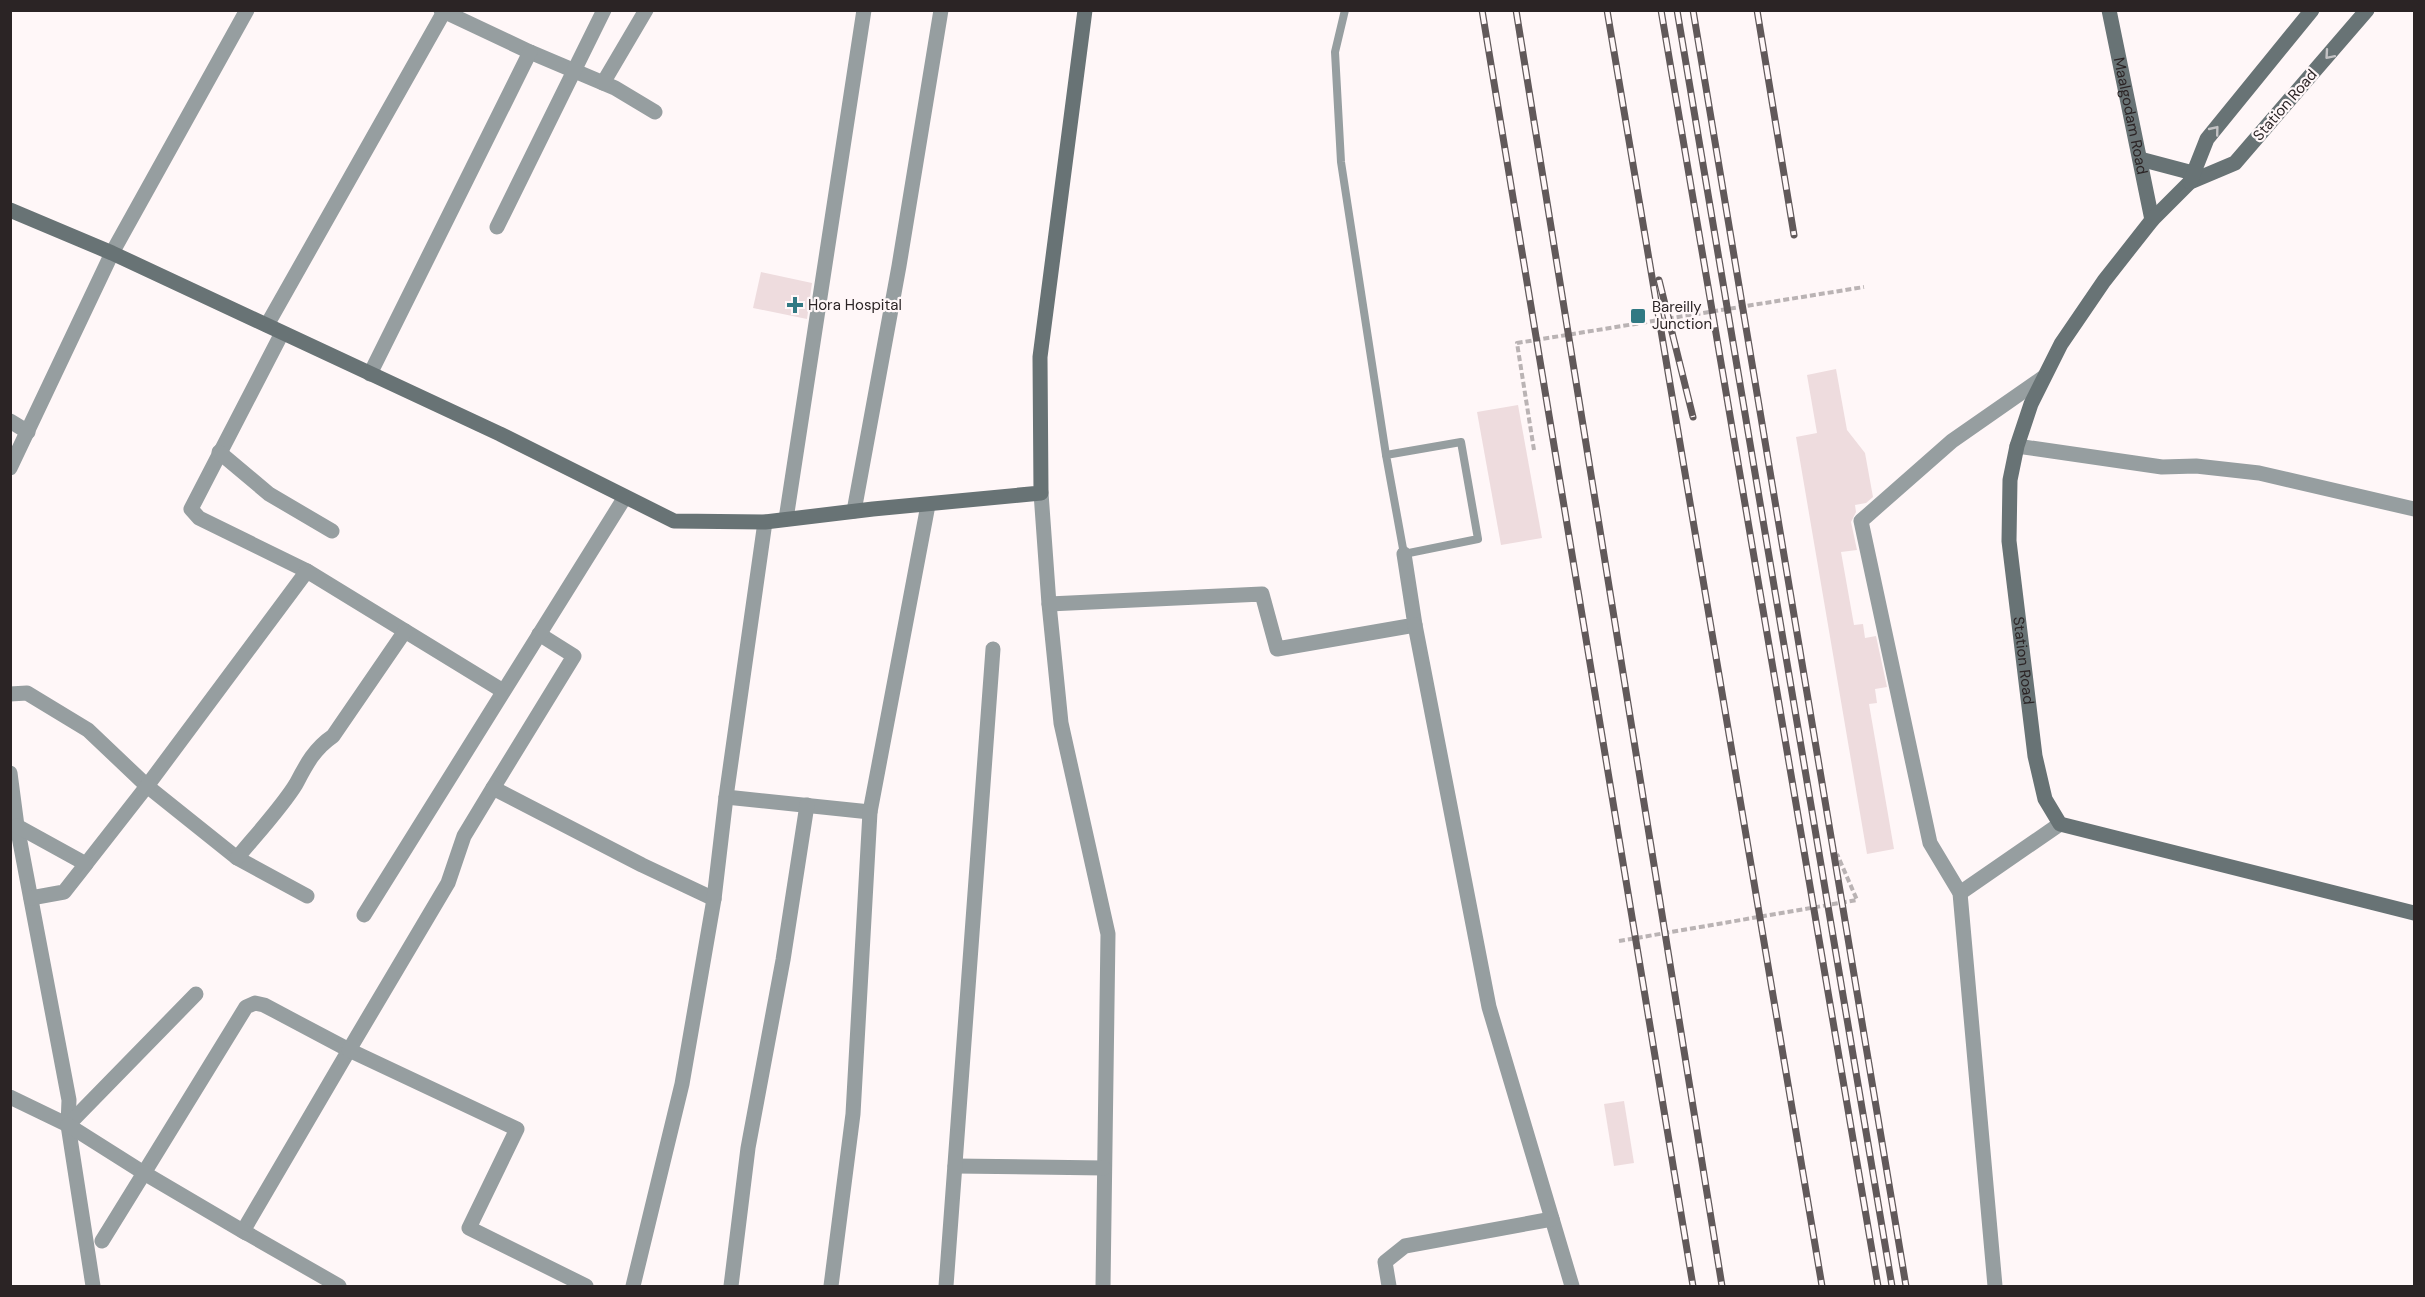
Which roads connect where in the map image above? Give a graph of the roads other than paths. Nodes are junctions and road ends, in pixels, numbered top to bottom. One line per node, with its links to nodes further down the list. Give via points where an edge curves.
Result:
1 (247, 10): 21 (street)
2 (646, 10): 14 (street)
3 (864, 10): 37 (street)
4 (941, 10): 36 (street)
5 (1085, 10): 32 (street, via 1040,357)
6 (1345, 10): 30 (lane, via 1335,52 1341,162)
7 (2109, 10): 16 (street, Maalgodam Road)
8 (2312, 10): 17 (street, Station Road, one-way to 8, via 2207,139)
9 (2367, 10): 17 (street, Station Road, one-way to 17, via 2235,163)
10 (443, 11): 12 (street); 22 (street)
11 (603, 11): 13 (street)
12 (530, 52): 13 (street); 24 (street)
13 (574, 71): 14 (street); 20 (street)
14 (603, 83): 15 (street)
15 (655, 112)
16 (2140, 159): 17 (street); 19 (street, Maalgodam Road)
17 (2192, 177): 19 (street, Station Road)
18 (10, 210): 21 (street)
19 (2152, 220): 25 (street, Station Road, via 2098,289)
20 (497, 227)
21 (112, 253): 22 (street); 27 (street)
22 (267, 326): 23 (street)
23 (282, 333): 24 (street); 29 (street)
24 (370, 374): 33 (street)
25 (2044, 376): 28 (street, Station Road); 59 (street, via 1952,441 1862,521 1930,843)
26 (10, 421): 27 (street)
27 (28, 432): 31 (street)
28 (2017, 446): 35 (street, via 2163,467 2196,465 2259,473); 56 (street, Station Road, via 2010,480 2009,541 2021,657 2040,780 2045,799)
29 (219, 452): 39 (street, via 269,494); 41 (street, via 191,509 199,518)
30 (1386, 455): 40 (lane); 40 (lane, via 1461,442 1478,539)
31 (10, 468)
32 (1041, 493): 34 (street); 42 (street)
33 (625, 497): 38 (street, via 674,522); 45 (street)
34 (928, 505): 36 (street); 54 (street)
35 (2415, 509)
36 (854, 511): 37 (street)
37 (786, 519): 38 (street)
38 (765, 522): 52 (street)
39 (332, 531)
40 (1404, 554): 43 (street)
41 (307, 571): 44 (street); 50 (street)
42 (1049, 604): 43 (street, via 1262,594 1277,649); 70 (street, via 1061,723 1108,934)
43 (1415, 625): 72 (street, via 1489,1007)
44 (405, 631): 47 (street); 57 (street, via 333,736 308,760 296,784)
45 (539, 634): 47 (street); 51 (street, via 574,656)
46 (993, 649): 69 (street)
47 (503, 691): 64 (street)
48 (10, 694): 50 (street, via 27,693 88,730)
49 (10, 773): 55 (street)
50 (147, 786): 57 (street); 58 (street)
51 (493, 789): 62 (street); 66 (street, via 464,836 448,882)
52 (726, 798): 53 (street); 62 (street)
53 (807, 805): 54 (street); 79 (street, via 748,1148)
54 (870, 812): 80 (street, via 853,1114)
55 (14, 815): 58 (street); 61 (street)
56 (2061, 824): 59 (street); 63 (street)
57 (237, 858): 60 (street)
58 (86, 864): 61 (street, via 64,892)
59 (1960, 893): 85 (street)
60 (307, 896)
61 (31, 898): 68 (street, via 69,1100)
62 (714, 899): 78 (street, via 682,1084)
63 (2415, 913)
64 (364, 915)
65 (196, 994): 68 (street)
66 (349, 1050): 71 (street, via 264,1005 246,1007); 73 (street, via 243,1231); 77 (street, via 517,1129 469,1228)
67 (10, 1097): 68 (street)
68 (68, 1125): 71 (street); 75 (street)
69 (955, 1166): 70 (street); 81 (street)
70 (1104, 1168): 82 (street)
71 (144, 1173): 73 (street); 74 (street)
72 (1552, 1219): 83 (street, via 1405,1246 1385,1262); 84 (street)
73 (246, 1233): 76 (street)
74 (102, 1241)
75 (93, 1287)
76 (339, 1287)
77 (586, 1287)
78 (633, 1287)
79 (731, 1287)
80 (831, 1287)
81 (945, 1287)
82 (1103, 1287)
83 (1389, 1287)
84 (1572, 1287)
85 (1995, 1287)

